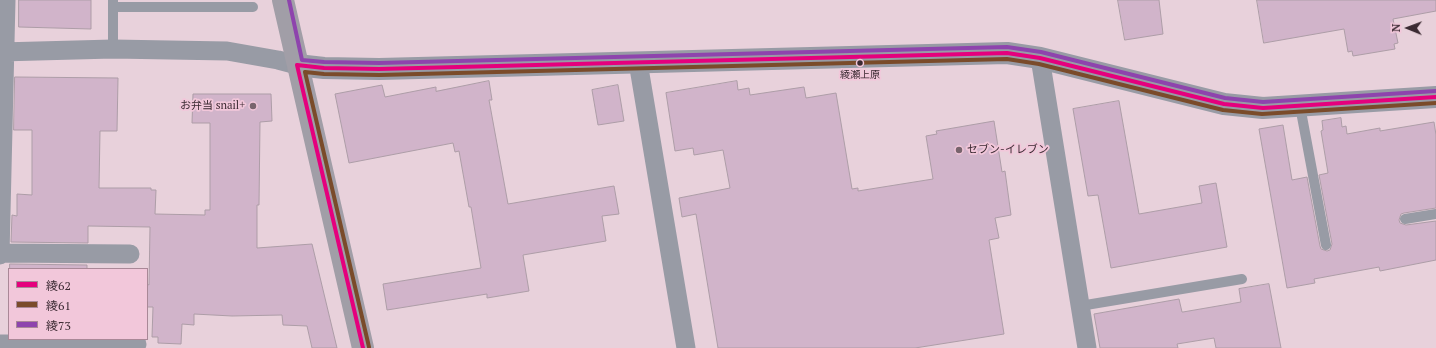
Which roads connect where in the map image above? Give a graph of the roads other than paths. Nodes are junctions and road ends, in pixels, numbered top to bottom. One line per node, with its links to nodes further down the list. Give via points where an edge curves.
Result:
1 (6, 0): 7 (street)
2 (282, 0): 10 (main road)
3 (113, 3): 4 (lane); 6 (lane)
4 (180, 3): 5 (lane)
5 (253, 6)
6 (113, 49): 7 (street); 10 (street, via 226,51)
7 (3, 52): 16 (street)
8 (1040, 58): 9 (street, via 1007,53); 12 (street, via 1224,104 1263,108); 19 (street)
9 (638, 62): 10 (street, via 379,69); 23 (street)
10 (297, 65): 22 (main road)
11 (1436, 97): 12 (street)
12 (1300, 106): 15 (lane)
13 (1436, 214): 14 (lane)
14 (1405, 219)
15 (1326, 245)
16 (0, 254): 17 (street)
17 (130, 254)
18 (1242, 279): 19 (lane)
19 (1080, 306): 24 (street)
20 (0, 344): 21 (street)
21 (137, 344)
22 (363, 348)
23 (686, 348)
24 (1087, 348)

